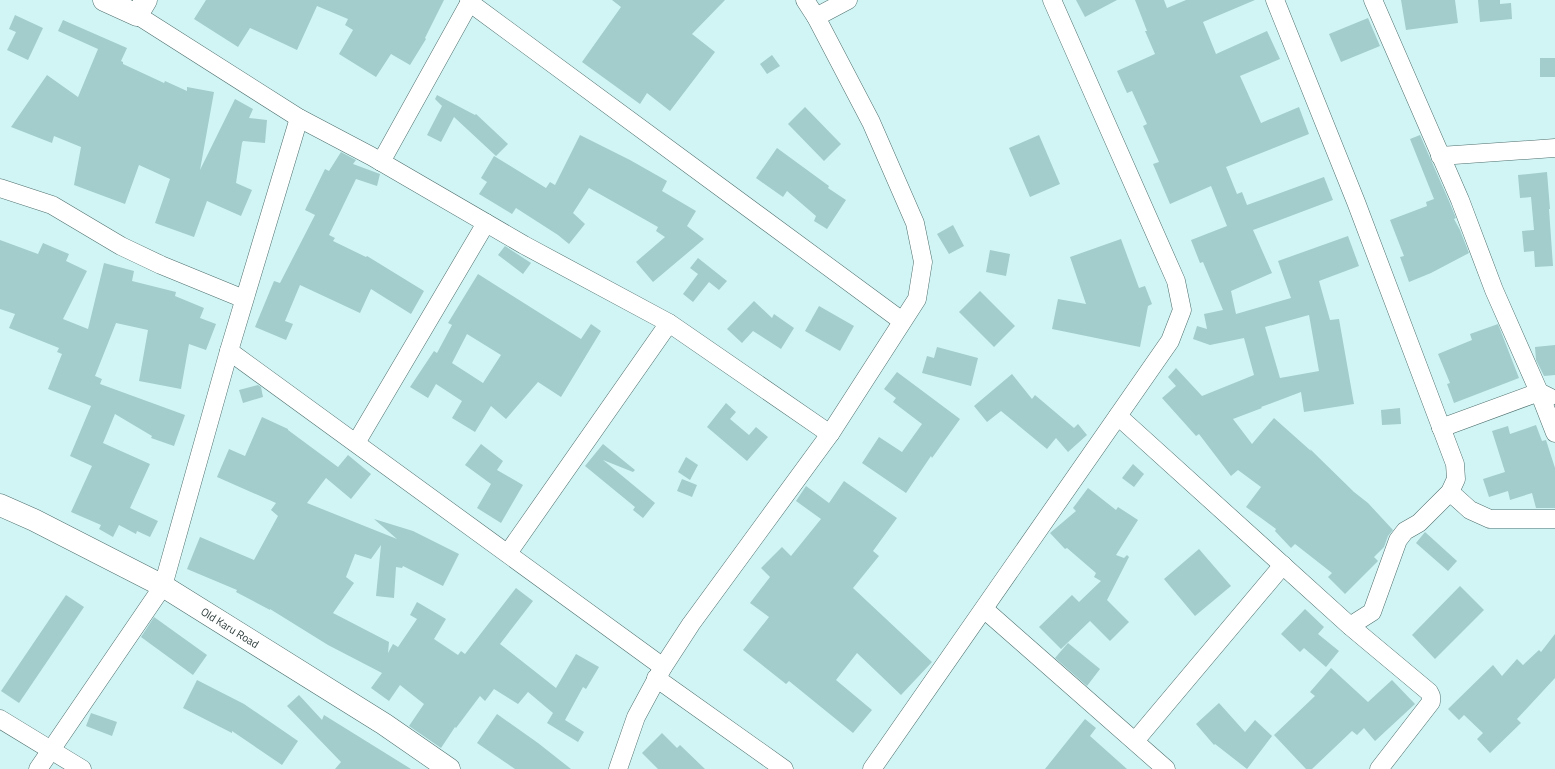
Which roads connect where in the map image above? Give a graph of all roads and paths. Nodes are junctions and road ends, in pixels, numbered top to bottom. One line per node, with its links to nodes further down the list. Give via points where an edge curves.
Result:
1 (104, 0): 8 (main road)
2 (805, 0): 9 (street)
3 (848, 0): 9 (street)
4 (1052, 0): 21 (street, via 1176,281 1182,310 1170,341)
5 (1274, 0): 22 (street, via 1356,202)
6 (1372, 0): 12 (street)
7 (470, 1): 13 (street); 17 (street)
8 (142, 7): 10 (street)
9 (816, 17): 17 (street, via 871,122 915,222 923,262 917,299)
10 (299, 118): 13 (street); 16 (street)
11 (1555, 148): 12 (street)
12 (1440, 156): 20 (street, via 1460,200 1494,290)
13 (381, 162): 15 (street)
14 (0, 188): 16 (street, via 52,205 121,246)
15 (486, 223): 18 (street); 25 (street)
16 (244, 299): 19 (street)
17 (902, 321): 24 (street)
18 (669, 323): 24 (street); 29 (street)
19 (229, 351): 25 (street); 31 (street)
20 (1547, 396): 22 (street); 23 (street)
21 (1118, 416): 30 (street); 32 (street)
22 (1441, 428): 26 (street, via 1455,464 1456,478)
23 (1555, 433)
24 (830, 434): 34 (street, via 691,624)
25 (356, 443): 29 (street)
26 (1450, 492): 28 (street, via 1470,510 1490,519); 33 (street, via 1419,523 1404,531 1398,540 1372,612)
27 (0, 505): 31 (main road, Old Karu Road)
28 (1555, 519)
29 (508, 554): 34 (street)
30 (1283, 565): 33 (street); 36 (street)
31 (163, 586): 37 (street); 40 (main road, Old Karu Road, via 384,724)
32 (984, 609): 36 (street); 43 (street)
33 (1350, 626): 45 (street, via 1432,696 1431,702)
34 (660, 672): 41 (street, via 636,717); 42 (street)
35 (0, 719): 37 (street)
36 (1135, 741): 44 (street)
37 (52, 750): 38 (street); 39 (street)
38 (38, 769)
39 (82, 769)
40 (449, 769)
41 (618, 769)
42 (784, 769)
43 (872, 769)
44 (1166, 769)
45 (1379, 769)

